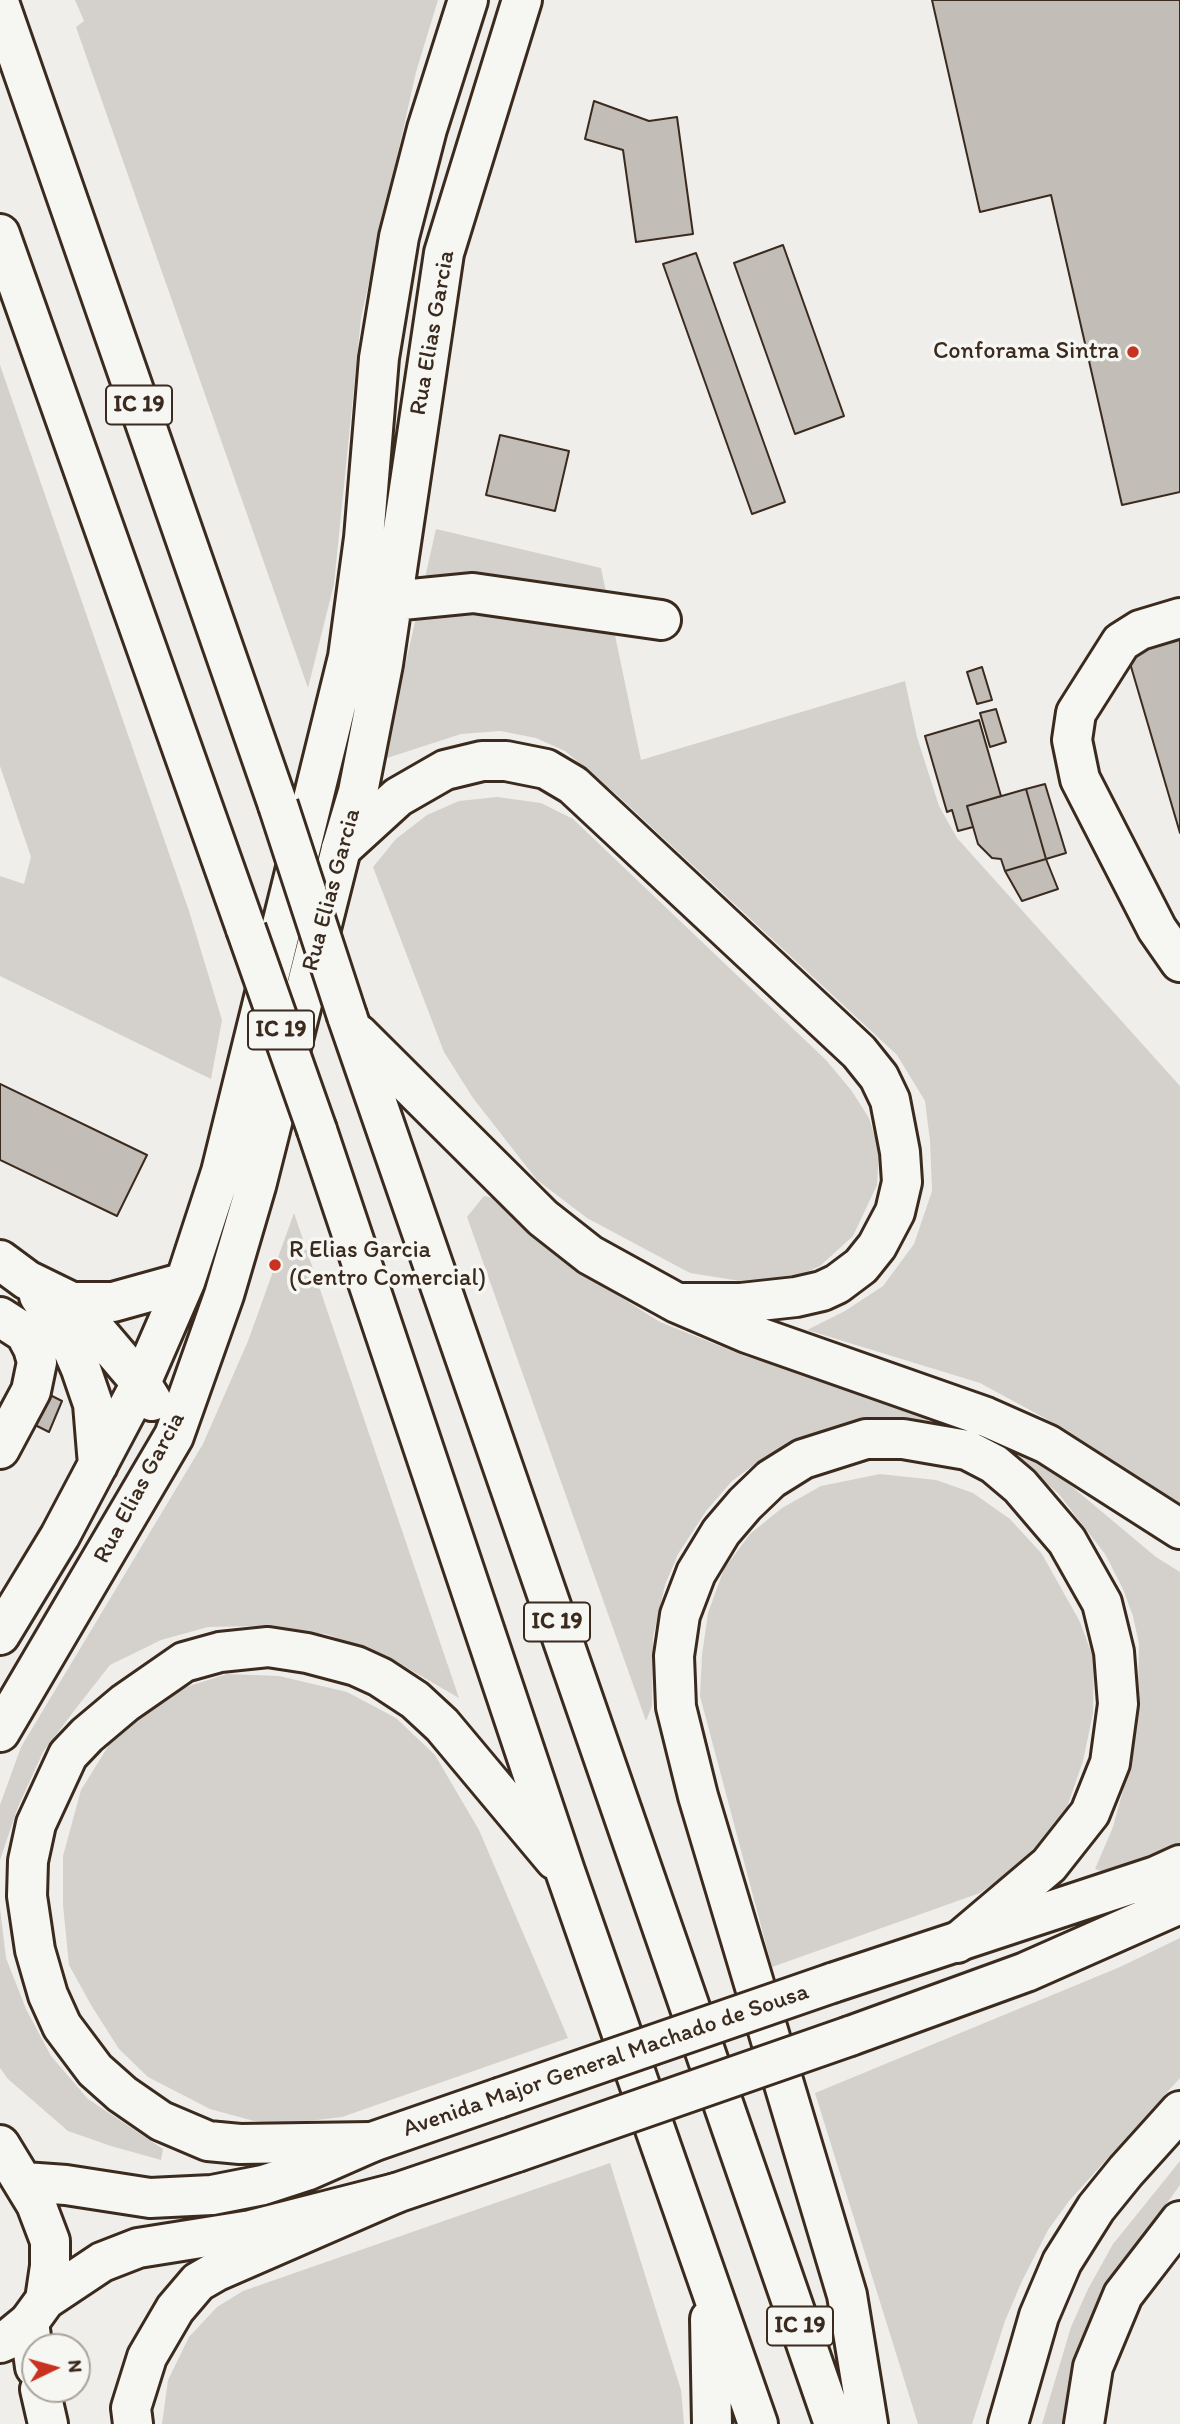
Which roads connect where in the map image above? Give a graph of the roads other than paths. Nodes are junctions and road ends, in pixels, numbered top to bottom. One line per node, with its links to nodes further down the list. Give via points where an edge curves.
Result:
1 (468, 0): 12 (main road, Rua Elias Garcia, via 427,130 400,237 379,358 365,538 348,657 221,1172)
2 (522, 0): 5 (main road, Rua Elias Garcia, via 444,253)
3 (0, 5): 10 (main road, IC 19, bridge)
4 (0, 234): 24 (main road, IC 19, bridge, via 317,1130)
5 (392, 601): 7 (main road, via 473,593); 8 (main road, Rua Elias Garcia, via 361,779)
6 (1180, 618): 9 (main road, via 1140,630 1121,642 1076,713 1072,740 1080,779 1157,929)
7 (661, 620)
8 (341, 849): 14 (main road, via 398,797 445,770 482,761 546,769 573,785 859,1052 879,1077 890,1100 902,1182 894,1212 861,1266 837,1284 796,1297); 17 (main road, Rua Elias Garcia, via 256,1186 224,1295)
9 (1180, 962)
10 (350, 1022): 14 (main road, via 543,1218 590,1255); 40 (main road, IC 19)
11 (14, 1270): 13 (main road); 19 (main road, via 68,1339 82,1369 93,1405)
12 (185, 1282): 13 (main road, via 113,1301); 16 (main road, Rua Elias Garcia)
13 (72, 1301): 16 (main road)
14 (677, 1303): 20 (main road, via 747,1333 986,1417 1047,1444)
15 (0, 1317): 18 (main road, via 25,1333 37,1362 31,1391)
16 (141, 1383): 17 (main road); 19 (main road, Rua Elias Garcia)
17 (174, 1436): 22 (main road, Rua Elias Garcia)
18 (0, 1449)
19 (99, 1465): 21 (main road, Rua Elias Garcia)
20 (1180, 1529)
21 (0, 1635)
22 (0, 1732)
23 (1180, 1865): 26 (main road, Avenida Major General Machado de Sousa)
24 (565, 1871): 28 (main road, via 442,1725 415,1700 356,1666 307,1653 268,1647 220,1652 184,1662 125,1703 68,1755 36,1824 27,1896 48,1995 62,2026 95,2070 161,2121 208,2141); 33 (main road, IC 19)
25 (1180, 1904): 31 (main road, bridge, via 1026,1972)
26 (957, 1942): 28 (main road, Avenida Major General Machado de Sousa, bridge); 41 (main road, via 1049,1865 1090,1813 1110,1763 1118,1704 1114,1652 1102,1603 1067,1541 1020,1486 994,1464 967,1450 903,1439 866,1439 803,1459 771,1479 745,1504 696,1573 680,1615 674,1656 676,1707 698,1796 847,2295)
27 (1180, 2112): 42 (main road, via 1125,2171 1062,2262 1039,2316)
28 (372, 2142): 30 (main road, Avenida Major General Machado de Sousa, via 295,2175 212,2195 150,2197)
29 (0, 2145): 30 (main road)
30 (24, 2182): 34 (main road, via 50,2241 50,2266)
31 (396, 2193): 34 (main road, via 251,2230 138,2248 102,2262); 37 (main road, via 198,2282 175,2309 147,2357 131,2408)
32 (1180, 2221): 43 (main road, via 1123,2295 1093,2367)
33 (710, 2282): 38 (main road); 39 (main road, IC 19)
34 (25, 2321)
35 (43, 2403): 36 (main road)
36 (48, 2424)
37 (133, 2424)
38 (712, 2424)
39 (758, 2424)
40 (834, 2424)
41 (868, 2424)
42 (1008, 2424)
43 (1084, 2424)

